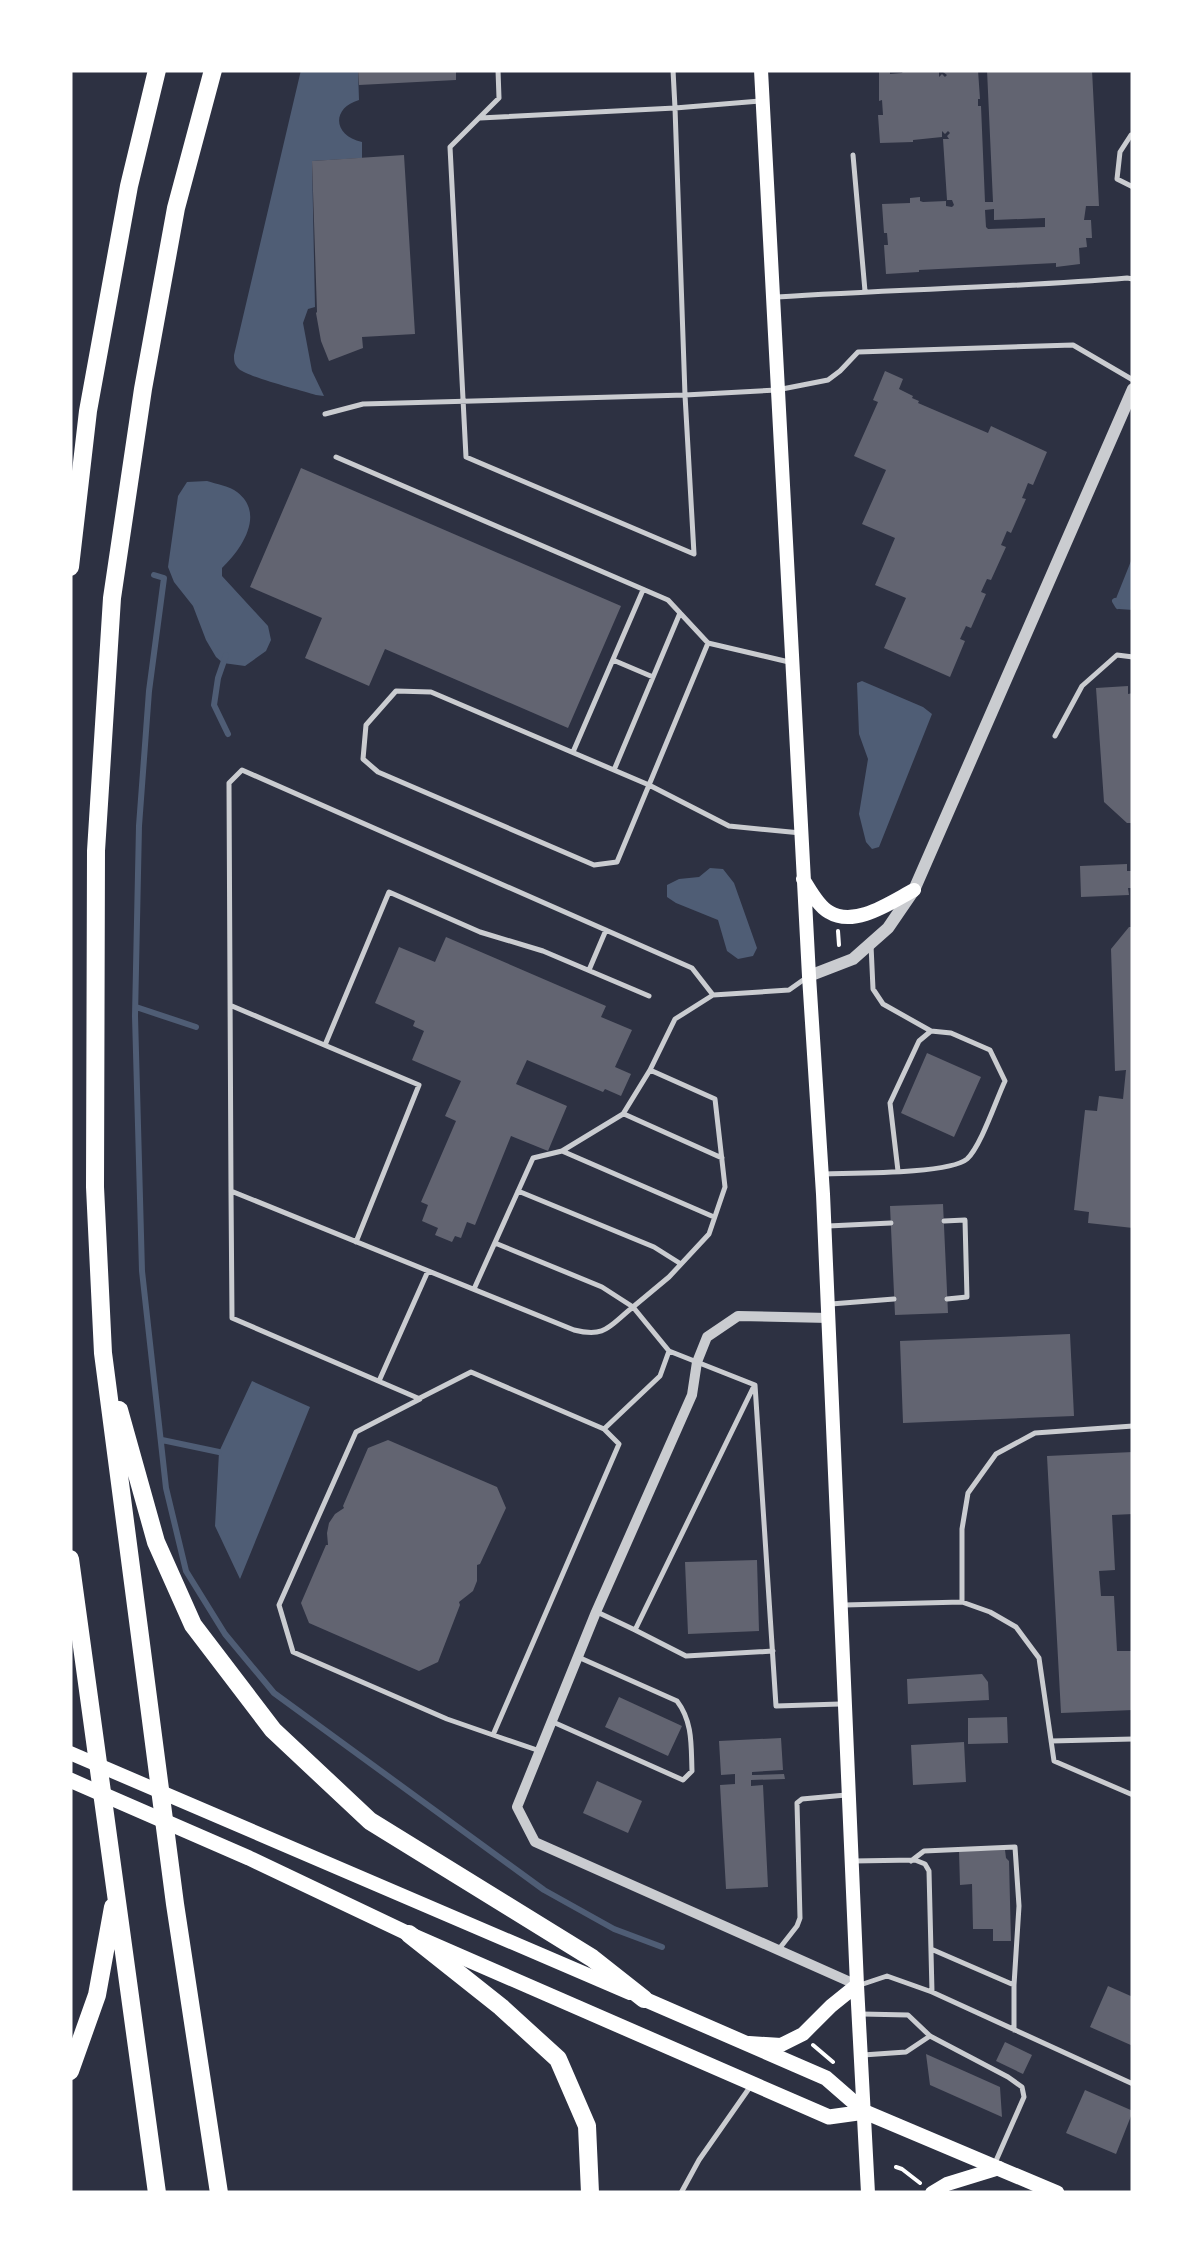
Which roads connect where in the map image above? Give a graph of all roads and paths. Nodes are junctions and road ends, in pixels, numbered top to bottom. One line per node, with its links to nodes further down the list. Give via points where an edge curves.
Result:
1 (157, 70): 22 (highway, via 88,411)
2 (213, 70): 70 (highway, via 173,226 112,598 96,870 95,1187)
3 (498, 70): 8 (lane, via 499,98)
4 (673, 70): 7 (lane)
5 (761, 70): 6 (main road)
6 (763, 101): 7 (lane); 14 (main road)
7 (674, 108): 8 (lane); 18 (lane)
8 (480, 118): 19 (lane, via 450,148)
9 (1133, 135): 11 (lane, via 1120,152 1118,179)
10 (853, 155): 13 (lane)
11 (1133, 186)
12 (1133, 280): 13 (lane)
13 (865, 291): 14 (lane)
14 (772, 298): 17 (main road)
15 (1133, 380): 17 (lane, via 1073,345 858,352 828,380)
16 (1133, 389): 36 (street)
17 (777, 390): 18 (lane); 28 (main road)
18 (684, 395): 19 (lane); 19 (lane, via 694,554 466,457)
19 (463, 400): 20 (lane, via 362,404)
20 (325, 414)
21 (336, 457): 23 (lane)
22 (70, 567)
23 (643, 590): 24 (lane); 27 (lane)
24 (680, 613): 25 (lane); 29 (lane)
25 (708, 642): 28 (lane); 33 (lane)
26 (1133, 656): 30 (lane, via 1117,655 1082,686)
27 (612, 660): 29 (lane); 31 (lane)
28 (792, 662): 34 (main road)
29 (653, 677): 32 (lane)
30 (1055, 736)
31 (573, 752): 32 (lane); 33 (lane, via 432,692 396,692 366,725 363,759 378,772 594,865 617,862)
32 (614, 770): 33 (lane)
33 (648, 785): 34 (lane, via 729,826)
34 (801, 833): 35 (main road)
35 (803, 880): 36 (main road, via 829,912 850,918); 42 (main road)
36 (914, 890): 39 (street)
37 (838, 927): 40 (path)
38 (606, 930): 41 (lane); 43 (lane, via 692,968); 45 (lane, via 242,770 229,783)
39 (870, 943): 42 (street, via 853,959); 46 (lane, via 873,990)
40 (839, 945)
41 (588, 970): 44 (lane); 47 (lane, via 389,892)
42 (808, 976): 43 (lane, via 789,990); 53 (main road)
43 (713, 995): 48 (lane, via 675,1019)
44 (650, 996)
45 (232, 1006): 47 (lane); 54 (lane)
46 (931, 1032): 52 (lane, via 919,1041 890,1104); 52 (lane, via 990,1050 1005,1080 966,1160)
47 (325, 1046): 60 (lane, via 419,1085)
48 (650, 1070): 49 (lane); 51 (lane, via 715,1099)
49 (623, 1114): 50 (lane); 51 (lane)
50 (562, 1150): 55 (lane, via 533,1158); 56 (lane)
51 (722, 1158): 56 (lane, via 725,1187)
52 (898, 1170): 53 (lane)
53 (822, 1174): 59 (main road)
54 (232, 1191): 60 (lane); 72 (lane, via 232,1318)
55 (518, 1191): 61 (lane); 62 (lane)
56 (714, 1218): 62 (lane, via 709,1234)
57 (944, 1221): 65 (lane, via 965,1220 967,1297)
58 (891, 1222): 59 (lane)
59 (824, 1226): 68 (main road)
60 (356, 1242): 63 (lane)
61 (495, 1243): 64 (lane); 67 (lane)
62 (681, 1264): 67 (lane)
63 (428, 1271): 64 (lane); 72 (lane)
64 (474, 1289): 67 (lane, via 593,1335)
65 (947, 1298)
66 (894, 1299): 68 (lane)
67 (634, 1307): 69 (lane)
68 (828, 1311): 71 (street, via 738,1316 707,1336); 79 (main road)
69 (669, 1351): 71 (lane); 76 (lane, via 660,1376)
70 (103, 1353): 103 (highway, via 156,1542 193,1625 273,1730 370,1821 592,1958); 119 (highway, via 170,1866)
71 (696, 1362): 73 (lane); 80 (street, via 692,1395)
72 (380, 1381): 74 (lane)
73 (755, 1385): 81 (lane); 82 (lane)
74 (420, 1399): 76 (lane, via 471,1372); 86 (lane, via 356,1432 279,1605 293,1652)
75 (1133, 1426): 78 (lane, via 1035,1433 996,1454 968,1493)
76 (604, 1429): 86 (lane, via 619,1444)
77 (70, 1558): 96 (highway)
78 (962, 1602): 79 (lane); 88 (lane, via 1016,1628 1038,1658)
79 (841, 1606): 84 (main road)
80 (596, 1612): 81 (lane); 83 (street)
81 (635, 1630): 82 (lane, via 686,1656)
82 (772, 1650): 84 (lane, via 776,1706)
83 (578, 1657): 85 (street); 85 (lane, via 677,1702 691,1730 692,1772 683,1780)
84 (845, 1704): 92 (main road)
85 (552, 1721): 89 (street)
86 (493, 1735): 89 (lane)
87 (1133, 1739): 88 (lane)
88 (1051, 1741): 93 (lane, via 1054,1761)
89 (540, 1751): 99 (street, via 517,1807 535,1842)
90 (70, 1752): 103 (main road)
91 (70, 1780): 97 (main road)
92 (849, 1794): 95 (main road); 99 (lane, via 797,1803 800,1918)
93 (1133, 1795)
94 (911, 1860): 95 (lane); 98 (lane, via 929,1871); 100 (lane, via 924,1851 1015,1847)
95 (852, 1862): 101 (main road)
96 (116, 1892): 111 (highway, via 96,1995); 118 (highway)
97 (409, 1934): 112 (main road); 120 (highway, via 558,2060 587,2126)
98 (931, 1948): 100 (lane); 102 (lane)
99 (778, 1951): 101 (street)
100 (1014, 1985): 105 (lane)
101 (857, 1986): 102 (lane, via 888,1976); 104 (main road); 107 (main road, via 782,2045)
102 (932, 1992): 105 (lane)
103 (644, 1999): 107 (main road)
104 (859, 2014): 106 (lane, via 908,2015); 109 (main road)
105 (1014, 2030): 113 (lane)
106 (930, 2036): 109 (lane, via 906,2052); 116 (lane, via 1022,2087)
107 (745, 2043): 114 (main road, via 826,2078)
108 (812, 2044): 110 (path)
109 (862, 2056): 114 (main road)
110 (832, 2062)
111 (70, 2071)
112 (752, 2084): 114 (main road, via 828,2118); 121 (lane)
113 (1133, 2084)
114 (866, 2112): 116 (main road); 122 (main road)
115 (900, 2166): 117 (path)
116 (996, 2167): 117 (main road); 123 (main road)
117 (926, 2188)
118 (158, 2193)
119 (222, 2193)
120 (590, 2193)
121 (681, 2193)
122 (868, 2193)
123 (1057, 2193)

